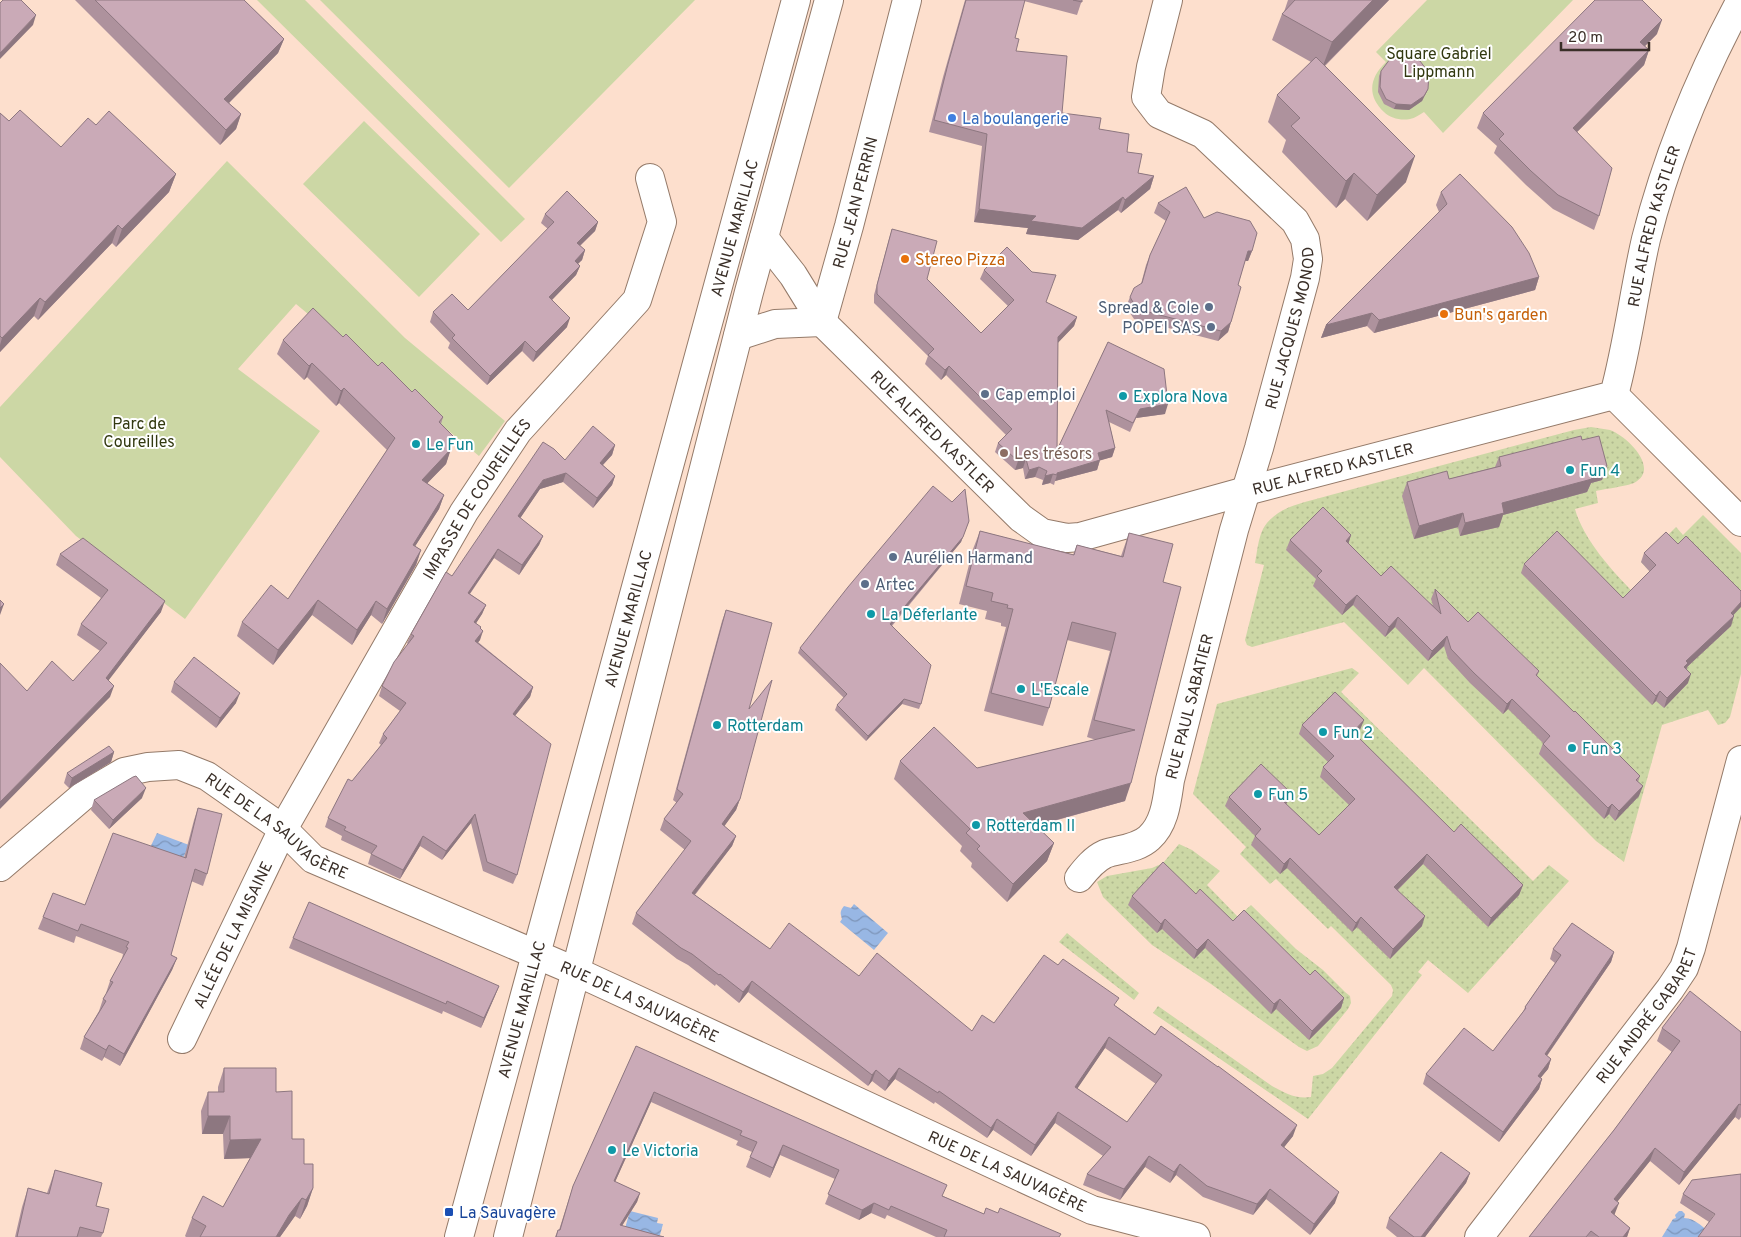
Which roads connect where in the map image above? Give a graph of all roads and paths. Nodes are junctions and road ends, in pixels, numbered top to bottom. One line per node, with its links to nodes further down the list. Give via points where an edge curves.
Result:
1 (796, 0): 17 (street, AVENUE MARILLAC)
2 (829, 0): 7 (street, AVENUE MARILLAC)
3 (907, 0): 8 (street, RUE JEAN PERRIN)
4 (1168, 0): 11 (street, RUE JACQUES MONOD, via 1146,97 1159,114 1203,134 1295,221 1305,239 1308,259 1305,278)
5 (1741, 0): 10 (street, RUE ALFRED KASTLER, via 1708,65 1668,168 1646,240)
6 (650, 178): 14 (street, IMPASSE DE COUREILLES, via 662,222 637,300 518,431 464,512)
7 (764, 238): 8 (street, RUE ALFRED KASTLER, via 793,275); 9 (street, AVENUE MARILLAC)
8 (822, 322): 9 (street, via 775,324); 11 (street, RUE ALFRED KASTLER, via 1021,518 1042,533 1080,537)
9 (738, 336): 18 (street, AVENUE MARILLAC)
10 (1614, 396): 11 (street, RUE ALFRED KASTLER); 12 (street)
11 (1246, 491): 16 (street, RUE PAUL SABATIER, via 1161,820 1149,838 1138,845 1098,858)
12 (1741, 522)
13 (1741, 760): 23 (street, RUE ANDRÉ GABARET, via 1684,968)
14 (283, 828): 15 (street, RUE DE LA SAUVAGÈRE, via 207,776 179,765 148,767 124,772 83,796); 17 (street, RUE DE LA SAUVAGÈRE, via 313,859); 19 (street, ALLÉE DE LA MISAINE)
15 (0, 867)
16 (1079, 878)
17 (536, 954): 18 (street, RUE DE LA SAUVAGÈRE); 20 (street, AVENUE MARILLAC)
18 (575, 971): 21 (street, AVENUE MARILLAC); 22 (street, RUE DE LA SAUVAGÈRE, via 1092,1210)
19 (182, 1039)
20 (460, 1237)
21 (508, 1237)
22 (1196, 1237)
23 (1479, 1237)

